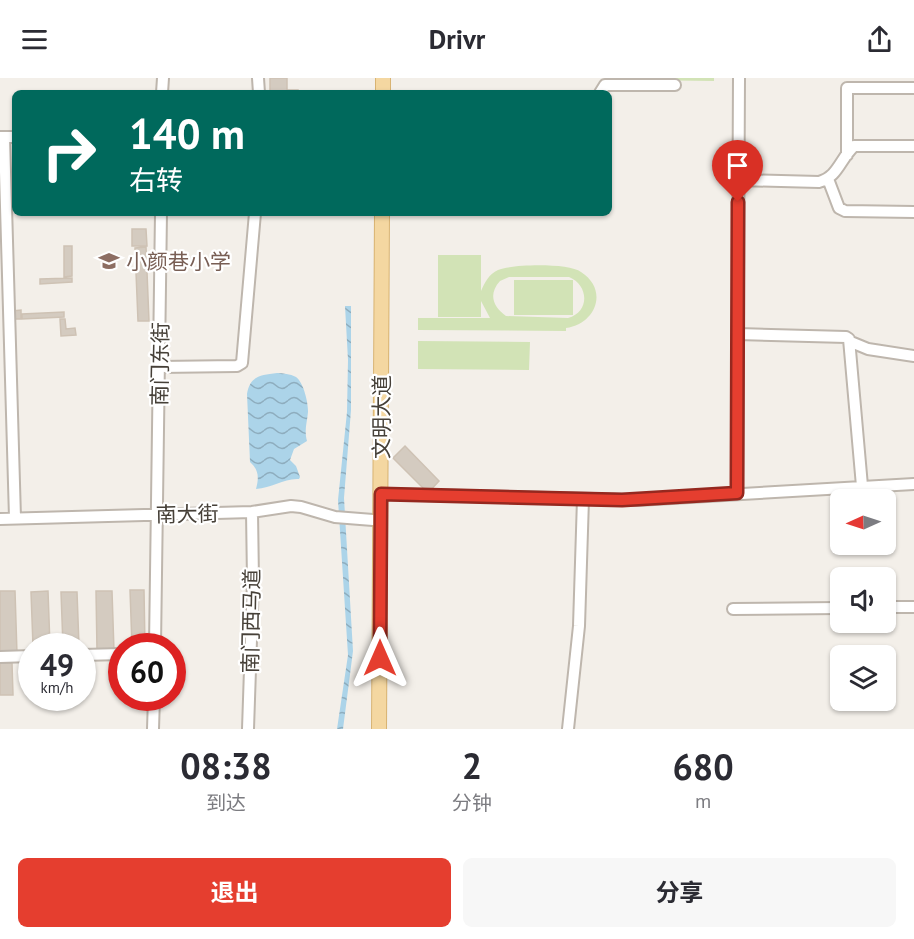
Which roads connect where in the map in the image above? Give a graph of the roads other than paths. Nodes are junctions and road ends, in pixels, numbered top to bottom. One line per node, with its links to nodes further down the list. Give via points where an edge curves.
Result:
1 (738, 78): 10 (street)
2 (628, 82): 3 (street); 5 (street, via 605,85)
3 (675, 85)
4 (914, 88): 8 (street, via 847,88)
5 (602, 90)
6 (6, 137): 21 (street)
7 (914, 146): 8 (street, via 858,145)
8 (847, 155): 9 (street)
9 (828, 179): 10 (street); 11 (street, via 839,208 845,211)
10 (738, 180): 16 (street)
11 (914, 212)
12 (161, 216): 19 (street, 南门东街)
13 (255, 216): 19 (street, via 242,363)
14 (374, 216): 31 (main road, 文明大道)
15 (382, 216): 25 (main road, 文明大道)
16 (738, 334): 17 (street, via 846,337); 24 (street)
17 (851, 342): 18 (street, via 868,349); 23 (street)
18 (914, 356)
19 (160, 367): 28 (street, 南门东街)
20 (0, 414): 21 (street)
21 (12, 414): 29 (street)
22 (914, 483): 23 (street)
23 (862, 486): 24 (street)
24 (737, 493): 26 (street, via 637,500)
25 (381, 494): 26 (street); 43 (main road, 文明大道)
26 (583, 499): 44 (street, via 579,626)
27 (252, 512): 28 (street, 南大街); 31 (street, 南大街, via 291,506 335,517); 41 (street, 南门西马道)
28 (158, 515): 29 (street, 南大街); 36 (street, 南门东街)
29 (15, 518): 30 (street, 南大街)
30 (0, 519)
31 (373, 520): 42 (main road, 文明大道)
32 (896, 607): 33 (street)
33 (914, 607)
34 (830, 608): 35 (street)
35 (733, 609)
36 (155, 633)
37 (18, 656): 38 (street)
38 (0, 657)
39 (154, 711): 40 (street)
40 (153, 729)
41 (248, 729)
42 (371, 729)
43 (380, 729)
44 (568, 729)

